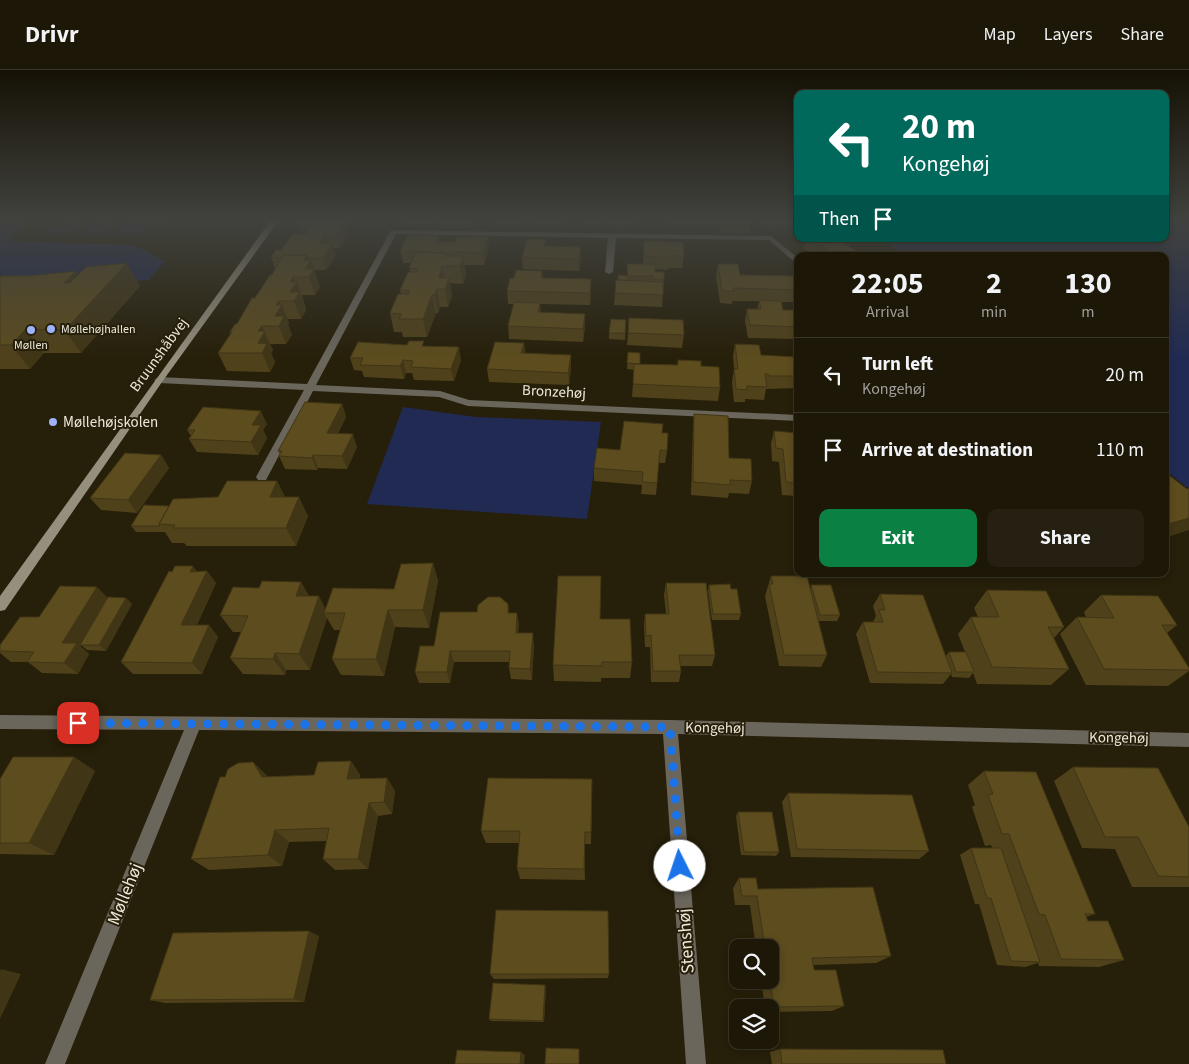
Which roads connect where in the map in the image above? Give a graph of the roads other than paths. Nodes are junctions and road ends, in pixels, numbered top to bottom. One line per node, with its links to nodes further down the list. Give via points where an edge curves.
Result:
1 (241, 266): 5 (street, Bruunshåbvej)
2 (375, 266): 6 (street)
3 (609, 266): 4 (street)
4 (609, 272)
5 (159, 380): 6 (street, Bronzehøj); 9 (street, Bruunshåbvej)
6 (310, 388): 7 (street, Bronzehøj, via 440,394 468,403); 8 (street)
7 (794, 418)
8 (262, 477)
9 (0, 606)
10 (0, 722): 11 (street, Kongehøj)
11 (194, 725): 12 (street, Kongehøj); 14 (street, Møllehøj)
12 (670, 727): 13 (street, Kongehøj); 15 (street, Stenshøj)
13 (1189, 740)
14 (55, 1064)
15 (696, 1064)

